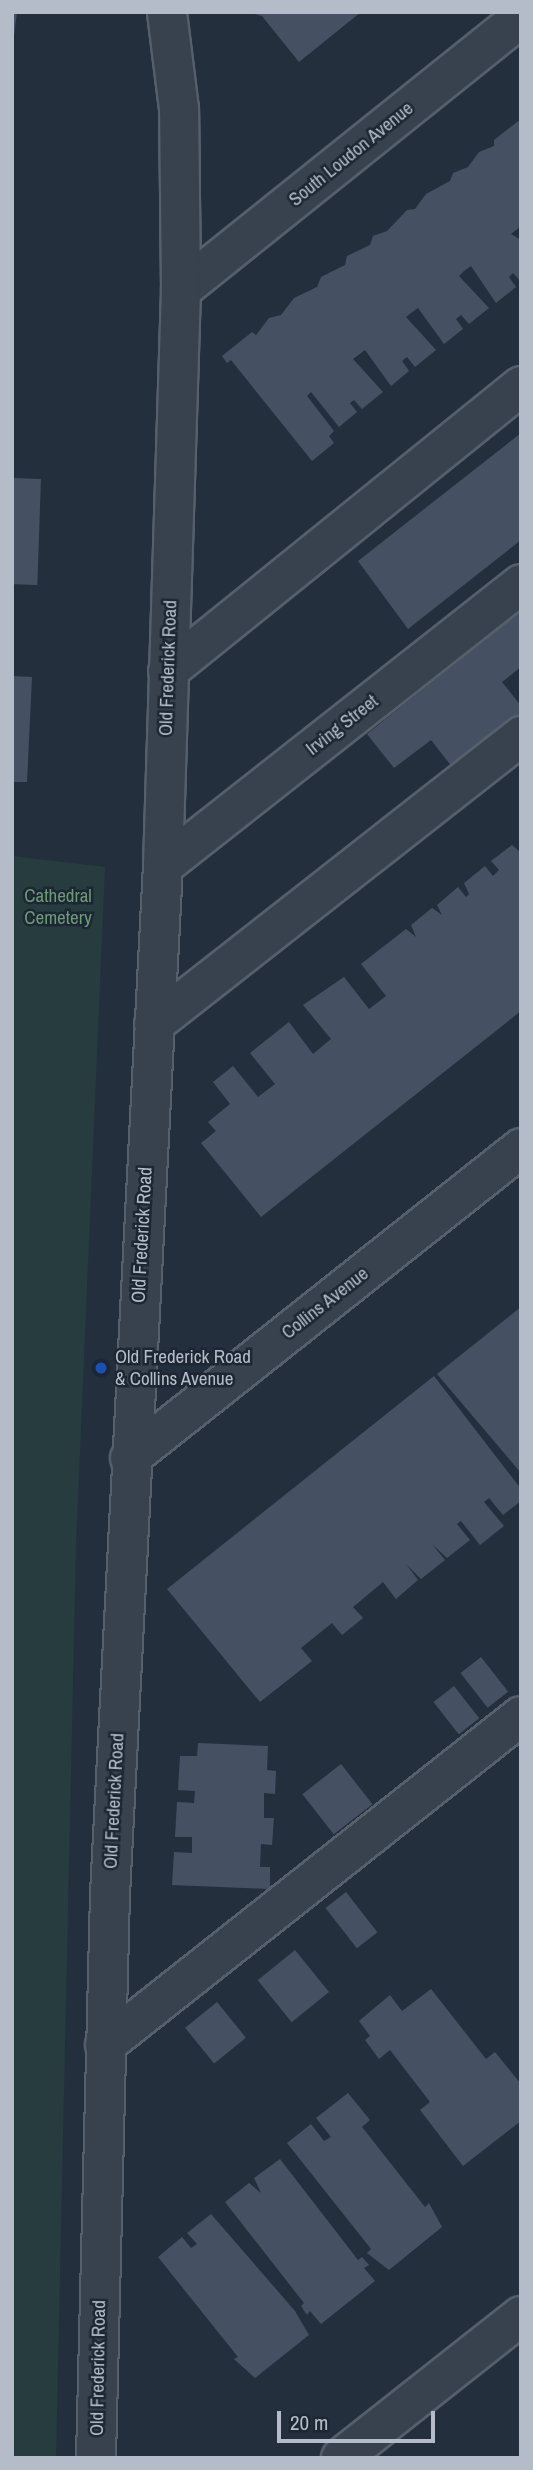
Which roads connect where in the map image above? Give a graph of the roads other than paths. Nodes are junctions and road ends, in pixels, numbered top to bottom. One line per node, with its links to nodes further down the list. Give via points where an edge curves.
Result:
1 (167, 12): 3 (street, Old Frederick Road, via 179,109)
2 (521, 18): 3 (street, South Loudon Avenue)
3 (181, 290): 6 (street, Old Frederick Road)
4 (521, 386): 6 (street)
5 (521, 584): 8 (street, Irving Street)
6 (168, 671): 8 (street, Old Frederick Road)
7 (521, 736): 9 (street)
8 (163, 866): 9 (street, Old Frederick Road)
9 (154, 1024): 11 (street, Old Frederick Road)
10 (521, 1149): 11 (street, Collins Avenue)
11 (130, 1458): 13 (street, Old Frederick Road)
12 (521, 1716): 13 (street)
13 (105, 2045): 15 (street, Old Frederick Road)
14 (521, 2316): 16 (street)
15 (96, 2458)
16 (341, 2458)

